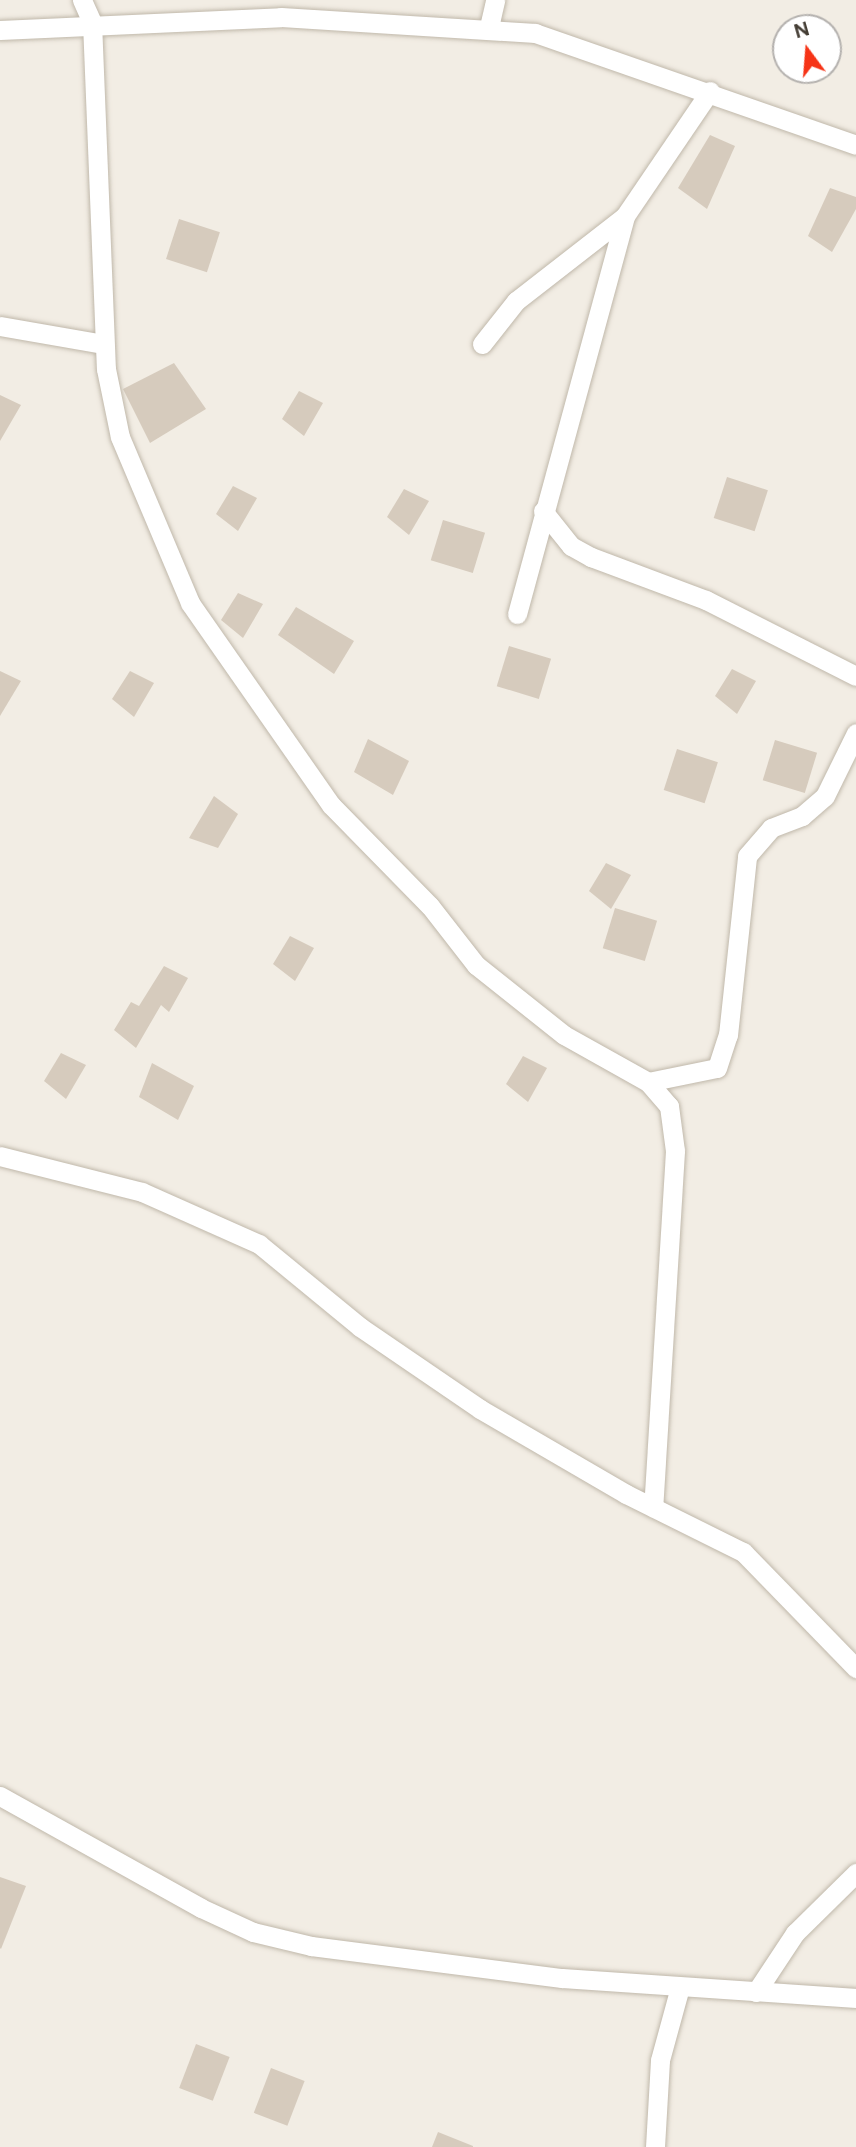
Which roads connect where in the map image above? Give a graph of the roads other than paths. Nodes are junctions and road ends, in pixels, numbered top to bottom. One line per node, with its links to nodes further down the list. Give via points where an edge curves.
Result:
1 (82, 0): 4 (street)
2 (495, 0): 5 (street)
3 (281, 9): 4 (street); 5 (street)
4 (92, 22): 6 (street); 11 (street)
5 (489, 27): 7 (street, via 549,36)
6 (0, 30)
7 (710, 92): 8 (street); 9 (street)
8 (856, 145)
9 (625, 216): 12 (street, via 516,302); 13 (street)
10 (0, 326): 11 (street)
11 (103, 344): 17 (street, via 120,437 164,552 190,603 304,769 488,977 564,1035)
12 (482, 344)
13 (543, 511): 14 (street); 15 (street, via 571,546 591,557 706,600)
14 (517, 614)
15 (856, 676)
16 (856, 733): 17 (street, via 825,796 803,816 771,828 747,856 728,1035 717,1068)
17 (648, 1082): 19 (street, via 669,1106 675,1151)
18 (0, 1156): 19 (street, via 142,1192 229,1227 415,1367)
19 (653, 1507): 20 (street, via 743,1552)
20 (856, 1668)
21 (0, 1796): 23 (street, via 253,1932 421,1963)
22 (856, 1873): 24 (street, via 795,1933)
23 (680, 1987): 24 (street); 26 (street, via 660,2060)
24 (757, 1992): 25 (street)
25 (856, 1998)
26 (655, 2147)

